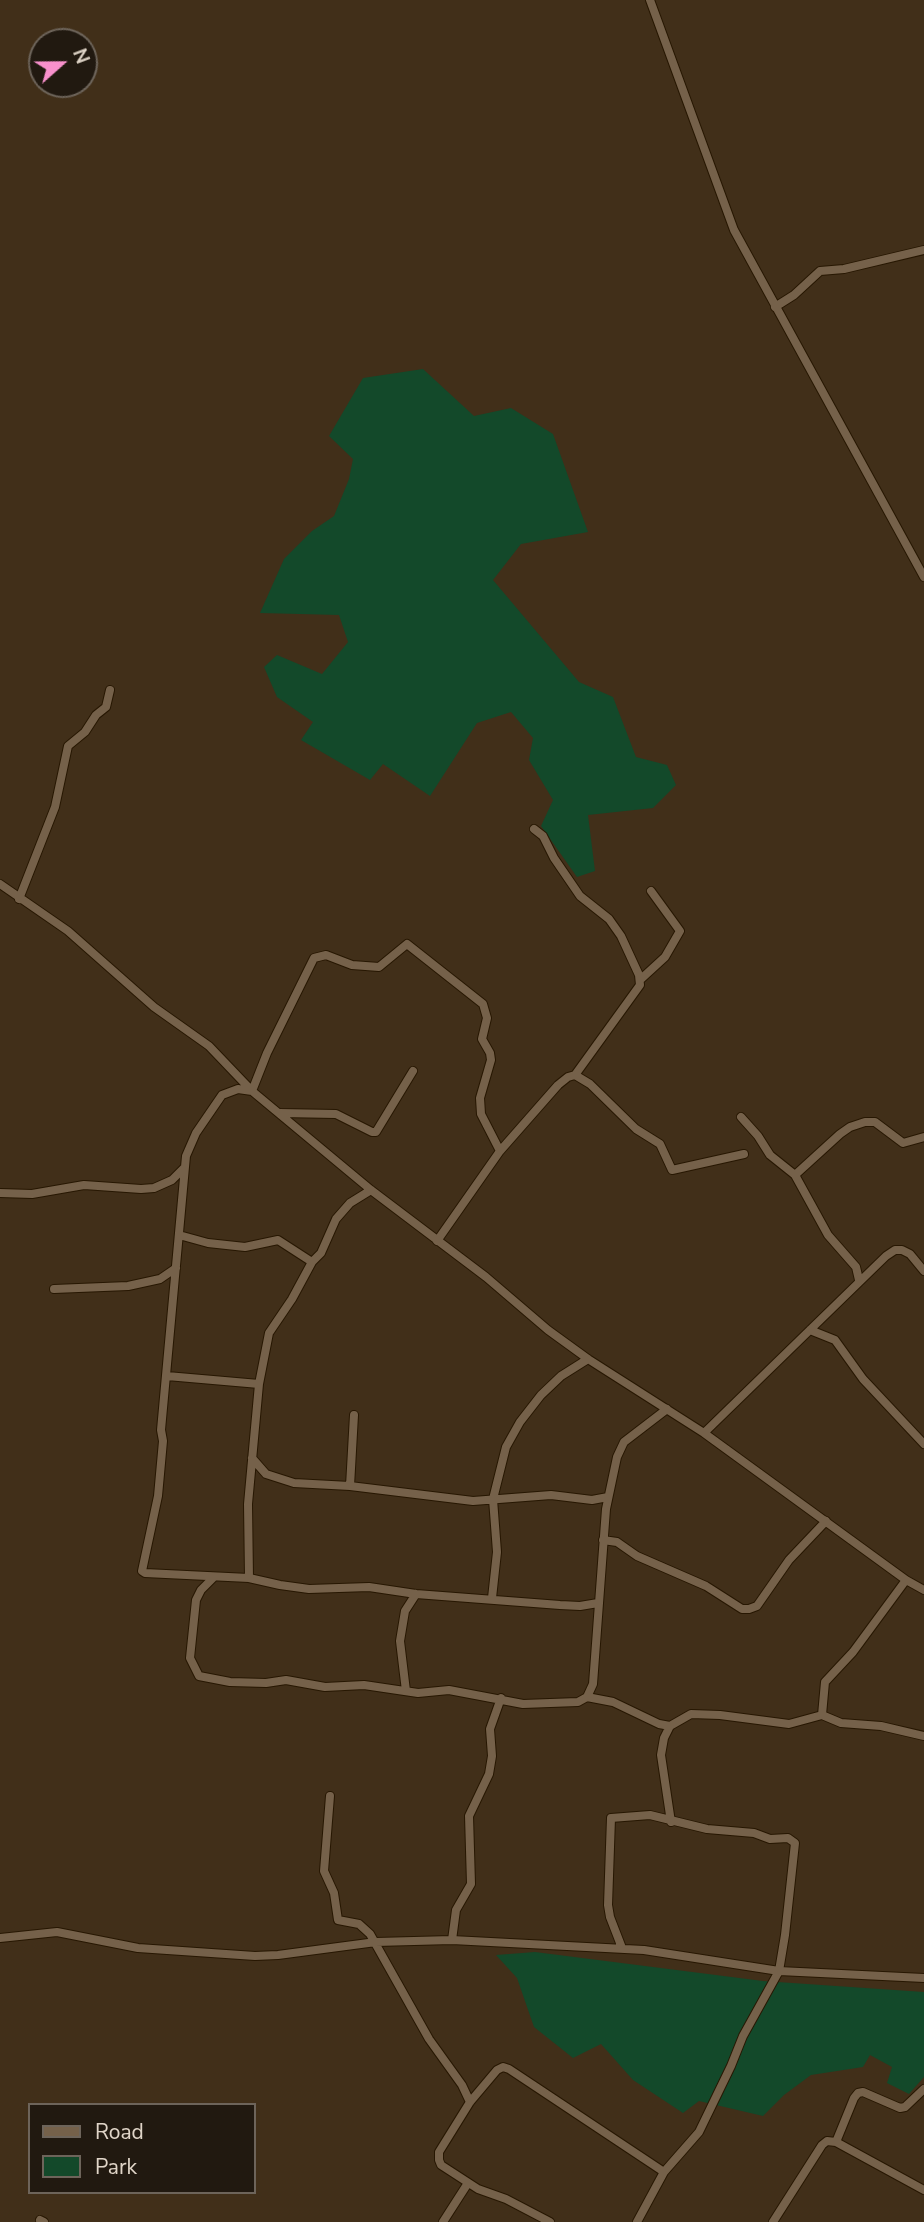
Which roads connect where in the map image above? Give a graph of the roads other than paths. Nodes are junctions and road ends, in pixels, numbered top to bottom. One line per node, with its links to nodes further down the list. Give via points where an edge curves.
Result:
1 (650, 0): 3 (street, via 734,230)
2 (924, 250): 3 (street, via 820,271)
3 (775, 307): 4 (street)
4 (924, 577)
5 (110, 690): 9 (street, via 106,707 68,746 55,807)
6 (534, 830): 10 (street, via 543,836 580,896 612,923)
7 (0, 884): 9 (street)
8 (651, 891): 10 (street, via 680,931 665,957)
9 (19, 899): 13 (street, via 68,931 154,1007 209,1046)
10 (641, 979): 12 (street)
11 (413, 1071): 14 (street, via 376,1132 335,1114)
12 (575, 1075): 17 (street, via 558,1085); 18 (street, via 660,1144 672,1170)
13 (252, 1091): 14 (street); 17 (street, via 314,958 326,955 352,965 379,967 407,944 487,1010 482,1039 491,1060 480,1105); 19 (street, via 238,1089 222,1095 188,1148)
14 (279, 1113): 21 (street)
15 (741, 1117): 20 (street, via 770,1156)
16 (924, 1137): 20 (street, via 902,1143 875,1122 858,1124 840,1134)
17 (500, 1151): 24 (street)
18 (744, 1154)
19 (184, 1168): 22 (street, via 154,1188 84,1185 32,1194); 23 (street)
20 (795, 1175): 28 (street, via 828,1235 856,1267)
21 (371, 1190): 24 (street); 25 (street, via 341,1211)
22 (0, 1193)
23 (179, 1235): 25 (street, via 245,1247 278,1240); 26 (street)
24 (437, 1241): 31 (street)
25 (312, 1262): 33 (street, via 270,1333)
26 (176, 1268): 29 (street, via 160,1279 128,1286); 32 (street)
27 (924, 1271): 28 (street, via 910,1254 895,1250)
28 (859, 1280): 30 (street)
29 (54, 1289)
30 (810, 1330): 36 (street); 37 (street, via 835,1340 863,1379)
31 (588, 1359): 34 (street); 41 (street, via 553,1383 520,1422 506,1447)
32 (166, 1376): 33 (street); 44 (street, via 158,1496 142,1571)
33 (259, 1384): 38 (street)
34 (667, 1409): 36 (street); 40 (street, via 621,1448)
35 (354, 1415): 39 (street)
36 (704, 1433): 42 (street)
37 (924, 1444)
38 (252, 1458): 39 (street, via 259,1469 276,1479); 45 (street)
39 (350, 1486): 41 (street, via 473,1502)
40 (608, 1497): 41 (street); 43 (street)
41 (493, 1499): 49 (street, via 497,1552)
42 (826, 1521): 43 (street, via 782,1569 757,1606 749,1609 636,1556 617,1542); 46 (street)
43 (603, 1540): 50 (street)
44 (214, 1577): 45 (street); 51 (street, via 196,1600 190,1658 199,1676 230,1682 286,1679 325,1687 352,1684)
45 (249, 1578): 48 (street, via 309,1589 369,1587)
46 (906, 1580): 47 (street); 54 (street, via 825,1682)
47 (924, 1590)
48 (416, 1594): 49 (street); 51 (street, via 405,1611 400,1641)
49 (492, 1598): 50 (street)
50 (598, 1603): 52 (street, via 594,1675)
51 (406, 1691): 53 (street, via 449,1690)
52 (587, 1697): 53 (street, via 578,1702 532,1704); 55 (street, via 613,1702)
53 (501, 1698): 60 (street, via 490,1729 489,1774 469,1816 471,1884 456,1910)
54 (821, 1715): 55 (street, via 789,1724 691,1714); 56 (street, via 836,1722 891,1727)
55 (670, 1726): 58 (street, via 661,1755)
56 (924, 1736)
57 (330, 1796): 61 (street, via 324,1871 334,1893 336,1914 342,1922 365,1927)
58 (671, 1822): 62 (street, via 650,1815 611,1818 608,1905); 63 (street, via 788,1838 795,1843)
59 (0, 1938): 61 (street, via 57,1932 124,1946 255,1956)
60 (452, 1940): 61 (street); 62 (street)
61 (376, 1942): 66 (street)
62 (622, 1948): 63 (street)
63 (779, 1971): 64 (street); 68 (street, via 699,2132)
64 (924, 1978)
65 (924, 2089): 67 (street, via 900,2108 858,2093)
66 (470, 2102): 68 (street, via 497,2070 509,2069); 69 (street, via 439,2152 441,2165)
67 (836, 2142): 70 (street); 74 (street, via 822,2145)
68 (664, 2172): 73 (street)
69 (468, 2183): 71 (street); 72 (street)
70 (924, 2190)
71 (443, 2222)
72 (550, 2222)
73 (637, 2222)
74 (774, 2222)

